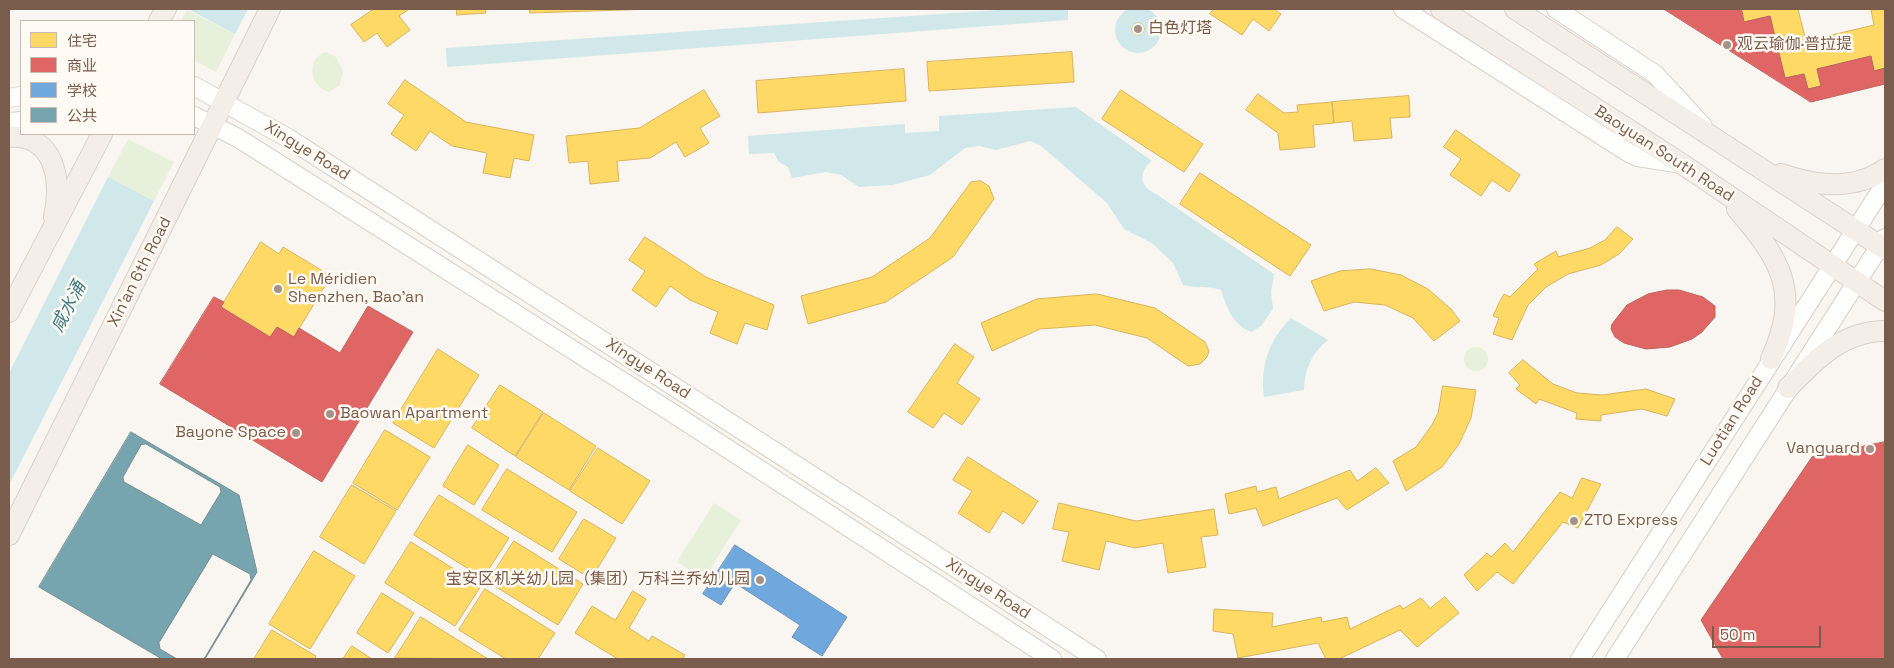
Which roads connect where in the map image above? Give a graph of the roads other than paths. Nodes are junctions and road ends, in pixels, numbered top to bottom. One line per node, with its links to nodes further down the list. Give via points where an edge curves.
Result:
1 (166, 9): 7 (main road)
2 (270, 9): 9 (main road, Xin'an 6th Road)
3 (1403, 9): 15 (main road, via 1629,154)
4 (1441, 9): 15 (main road, Baoyuan South Road)
5 (1515, 9): 14 (main road)
6 (1556, 9): 14 (main road, via 1655,74)
7 (160, 20)
8 (195, 86): 9 (main road, Xingye Road)
9 (224, 101): 11 (main road, Xin'an 6th Road); 29 (main road, Xingye Road, via 288,138)
10 (195, 116): 11 (main road, Xingye Road)
11 (213, 124): 31 (main road, Xingye Road); 32 (main road, Xin'an 6th Road)
12 (101, 135): 20 (main road)
13 (9, 137): 20 (main road, via 33,139 48,154 56,200)
14 (1713, 137): 16 (main road)
15 (1682, 164): 19 (main road, Baoyuan South Road)
16 (1755, 165): 17 (main road, via 1794,179 1841,185 1862,181); 21 (main road)
17 (1885, 170)
18 (1885, 184): 21 (main road, Luotian Road)
19 (1718, 189): 23 (main road, Baoyuan South Road); 28 (main road, via 1760,238 1783,279 1786,318)
20 (51, 230): 26 (main road)
21 (1856, 230): 22 (main road); 23 (main road, Luotian Road)
22 (1884, 244): 24 (main road, Luotian Road)
23 (1832, 265): 24 (main road, Baoyuan South Road); 28 (main road, Luotian Road)
24 (1857, 282): 25 (main road, Baoyuan South Road); 30 (main road, Luotian Road)
25 (1885, 301)
26 (9, 312)
27 (1885, 331): 30 (main road, via 1850,337 1833,346)
28 (1771, 359): 35 (main road, Luotian Road)
29 (661, 378): 31 (main road, via 652,377 646,382 644,389); 34 (main road, Xingye Road)
30 (1788, 388): 36 (main road, Luotian Road)
31 (648, 398): 33 (main road, Xingye Road)
32 (9, 535)
33 (1052, 659)
34 (1097, 659)
35 (1580, 659)
36 (1615, 659)

